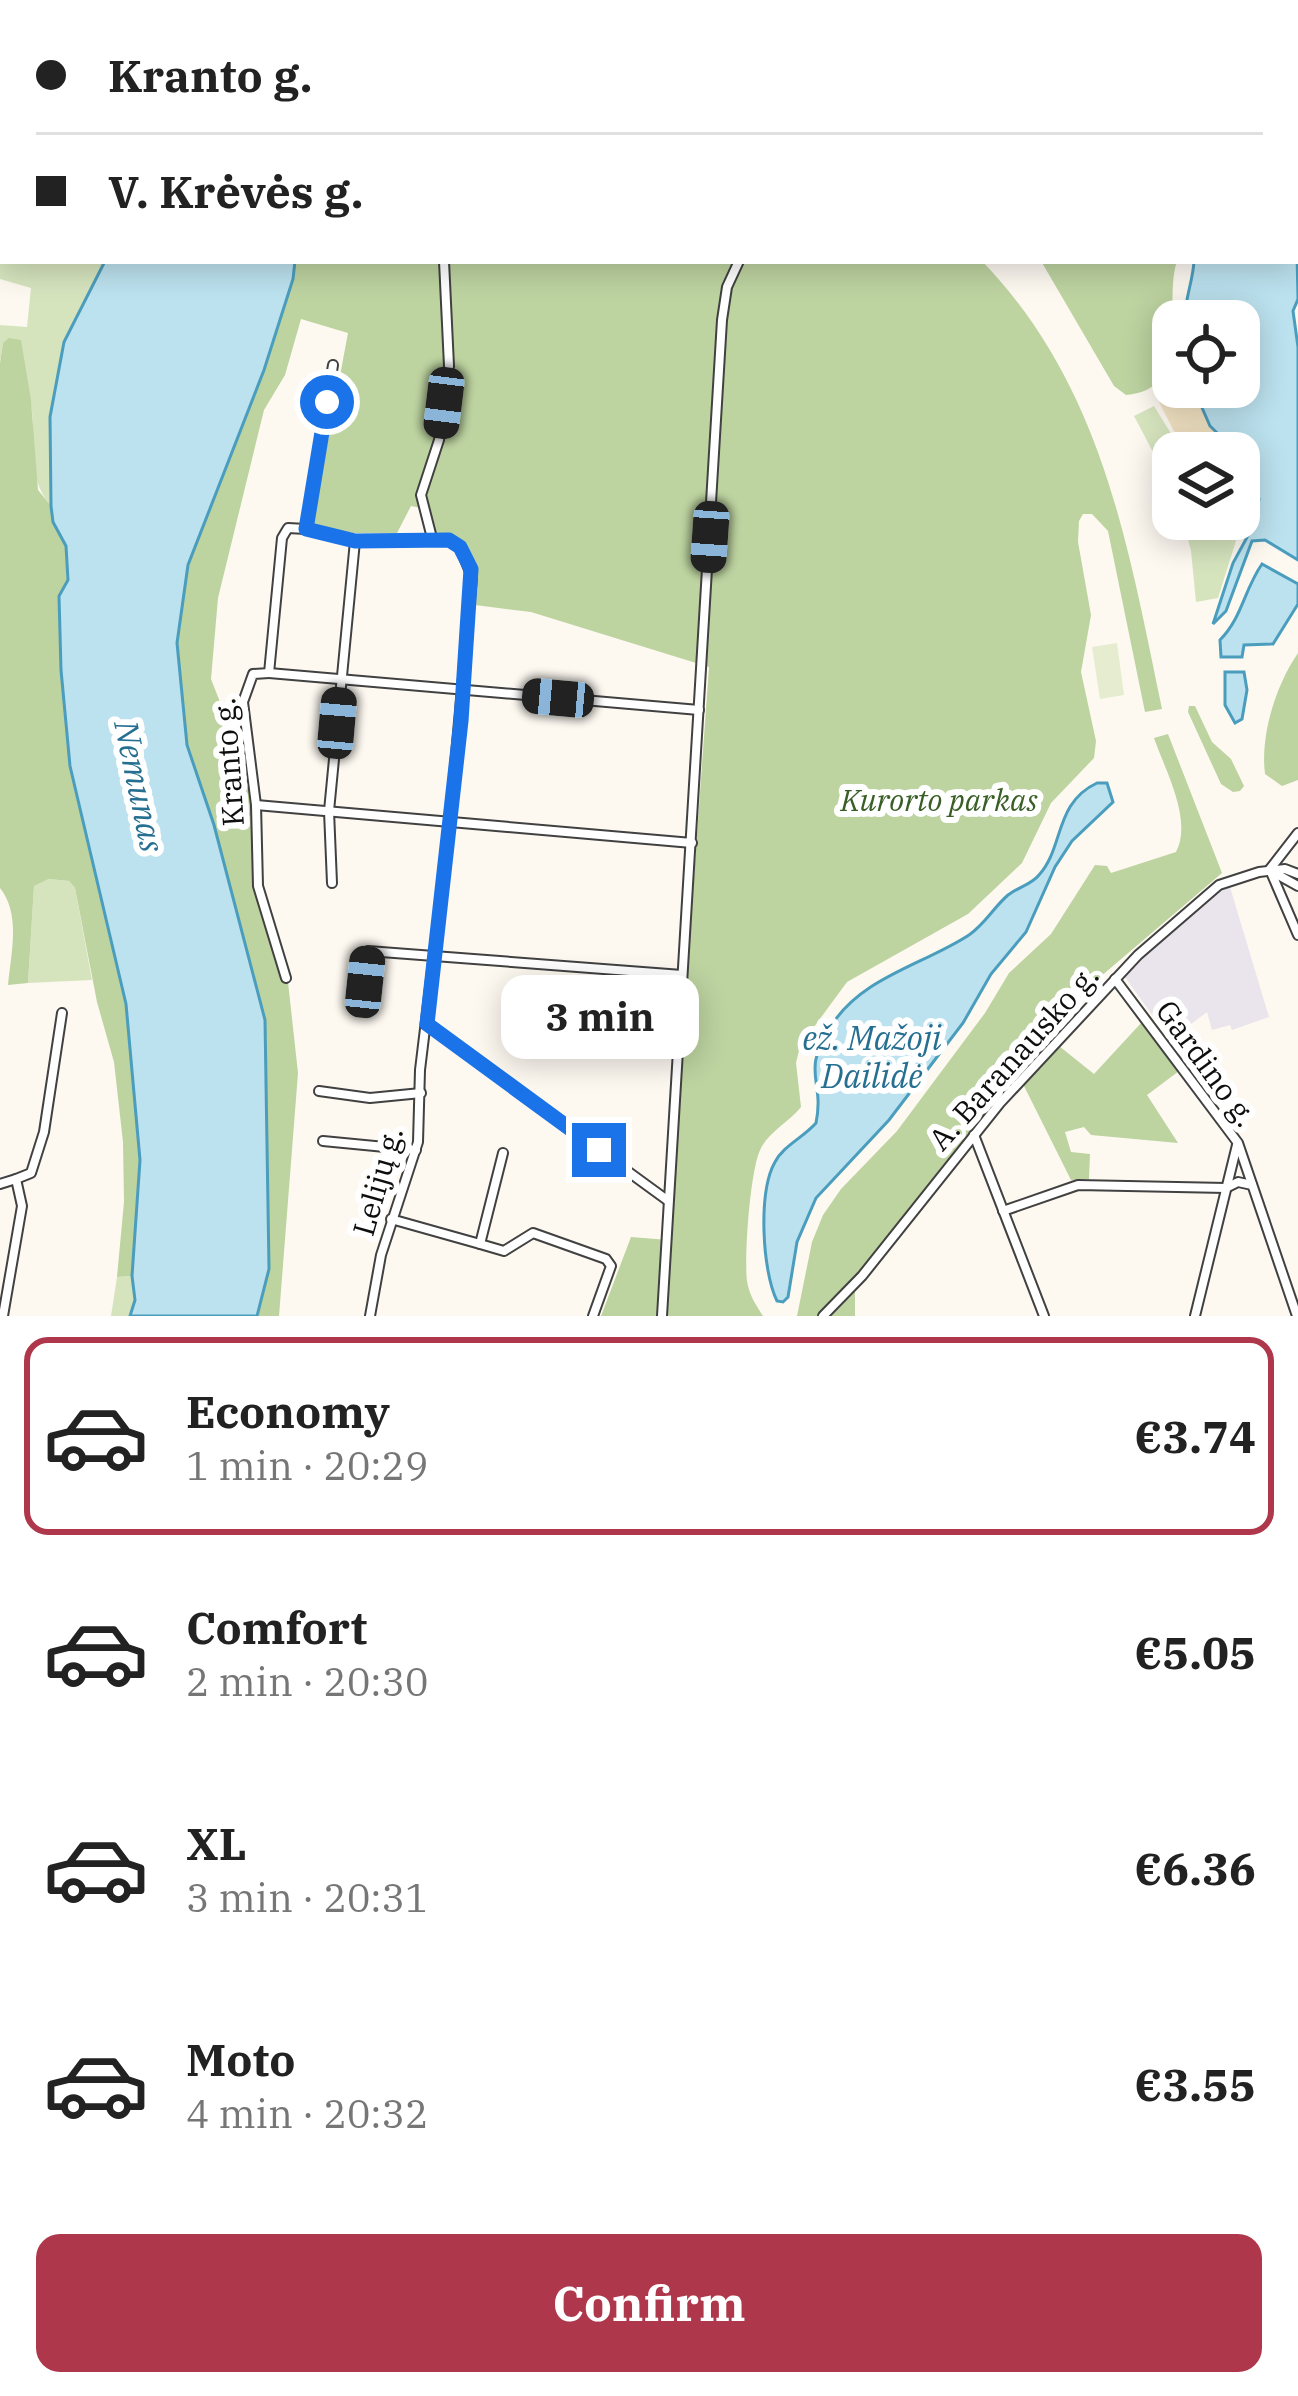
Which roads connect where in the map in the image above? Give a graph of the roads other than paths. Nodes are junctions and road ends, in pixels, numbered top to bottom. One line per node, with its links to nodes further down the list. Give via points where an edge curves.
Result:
1 (444, 264): 5 (street, via 448,366 439,440 421,495)
2 (738, 264): 10 (street, via 722,320)
3 (333, 365): 4 (street, Kranto g.)
4 (306, 529): 6 (street); 7 (street, Kranto g., via 288,528 282,538)
5 (432, 538): 6 (street); 9 (street, Lelijų g., via 460,547 472,578)
6 (355, 541): 8 (street)
7 (269, 673): 8 (street); 11 (street, Kranto g., via 253,674 242,702)
8 (340, 679): 9 (street); 12 (street)
9 (464, 689): 10 (street); 13 (street, Lelijų g.)
10 (699, 710): 15 (street)
11 (256, 805): 12 (street); 23 (street, Kranto g., via 258,886)
12 (329, 811): 13 (street); 18 (street)
13 (450, 822): 15 (street); 21 (street, Lelijų g.)
14 (1298, 833): 16 (street)
15 (692, 843): 22 (street)
16 (1270, 870): 17 (street); 19 (street); 20 (street); 24 (street, A. Baranausko g., via 1208,892)
17 (1298, 874)
18 (332, 884)
19 (1298, 886)
20 (1298, 934)
21 (434, 956): 22 (street); 25 (street, via 368,951); 27 (street, Lelijų g.)
22 (682, 975): 39 (street)
23 (286, 978)
24 (1115, 979): 30 (street, A. Baranausko g.); 32 (street, Gardino g.)
25 (365, 982)
26 (62, 1013): 35 (street, via 44,1132 31,1173)
27 (427, 1024): 29 (street, Lelijų g.); 39 (street)
28 (319, 1091): 29 (street)
29 (421, 1093): 33 (street, Lelijų g.)
30 (973, 1134): 40 (street); 48 (street, A. Baranausko g.)
31 (323, 1142): 33 (street)
32 (1238, 1143): 37 (street, Gardino g.); 38 (street)
33 (416, 1150): 41 (street, Lelijų g.)
34 (503, 1153): 42 (street)
35 (16, 1179): 36 (street); 44 (street, via 22,1206)
36 (0, 1184)
37 (1252, 1185): 38 (street); 43 (street, Gardino g.)
38 (1226, 1188): 40 (street, via 1078,1186); 50 (street)
39 (668, 1201): 47 (street)
40 (1003, 1210): 49 (street)
41 (391, 1219): 42 (street); 45 (street, Lelijų g.)
42 (480, 1244): 46 (street, via 504,1251 533,1233 610,1262)
43 (1294, 1315)
44 (3, 1316)
45 (370, 1316)
46 (593, 1316)
47 (662, 1316)
48 (823, 1316)
49 (1044, 1316)
50 (1195, 1316)

